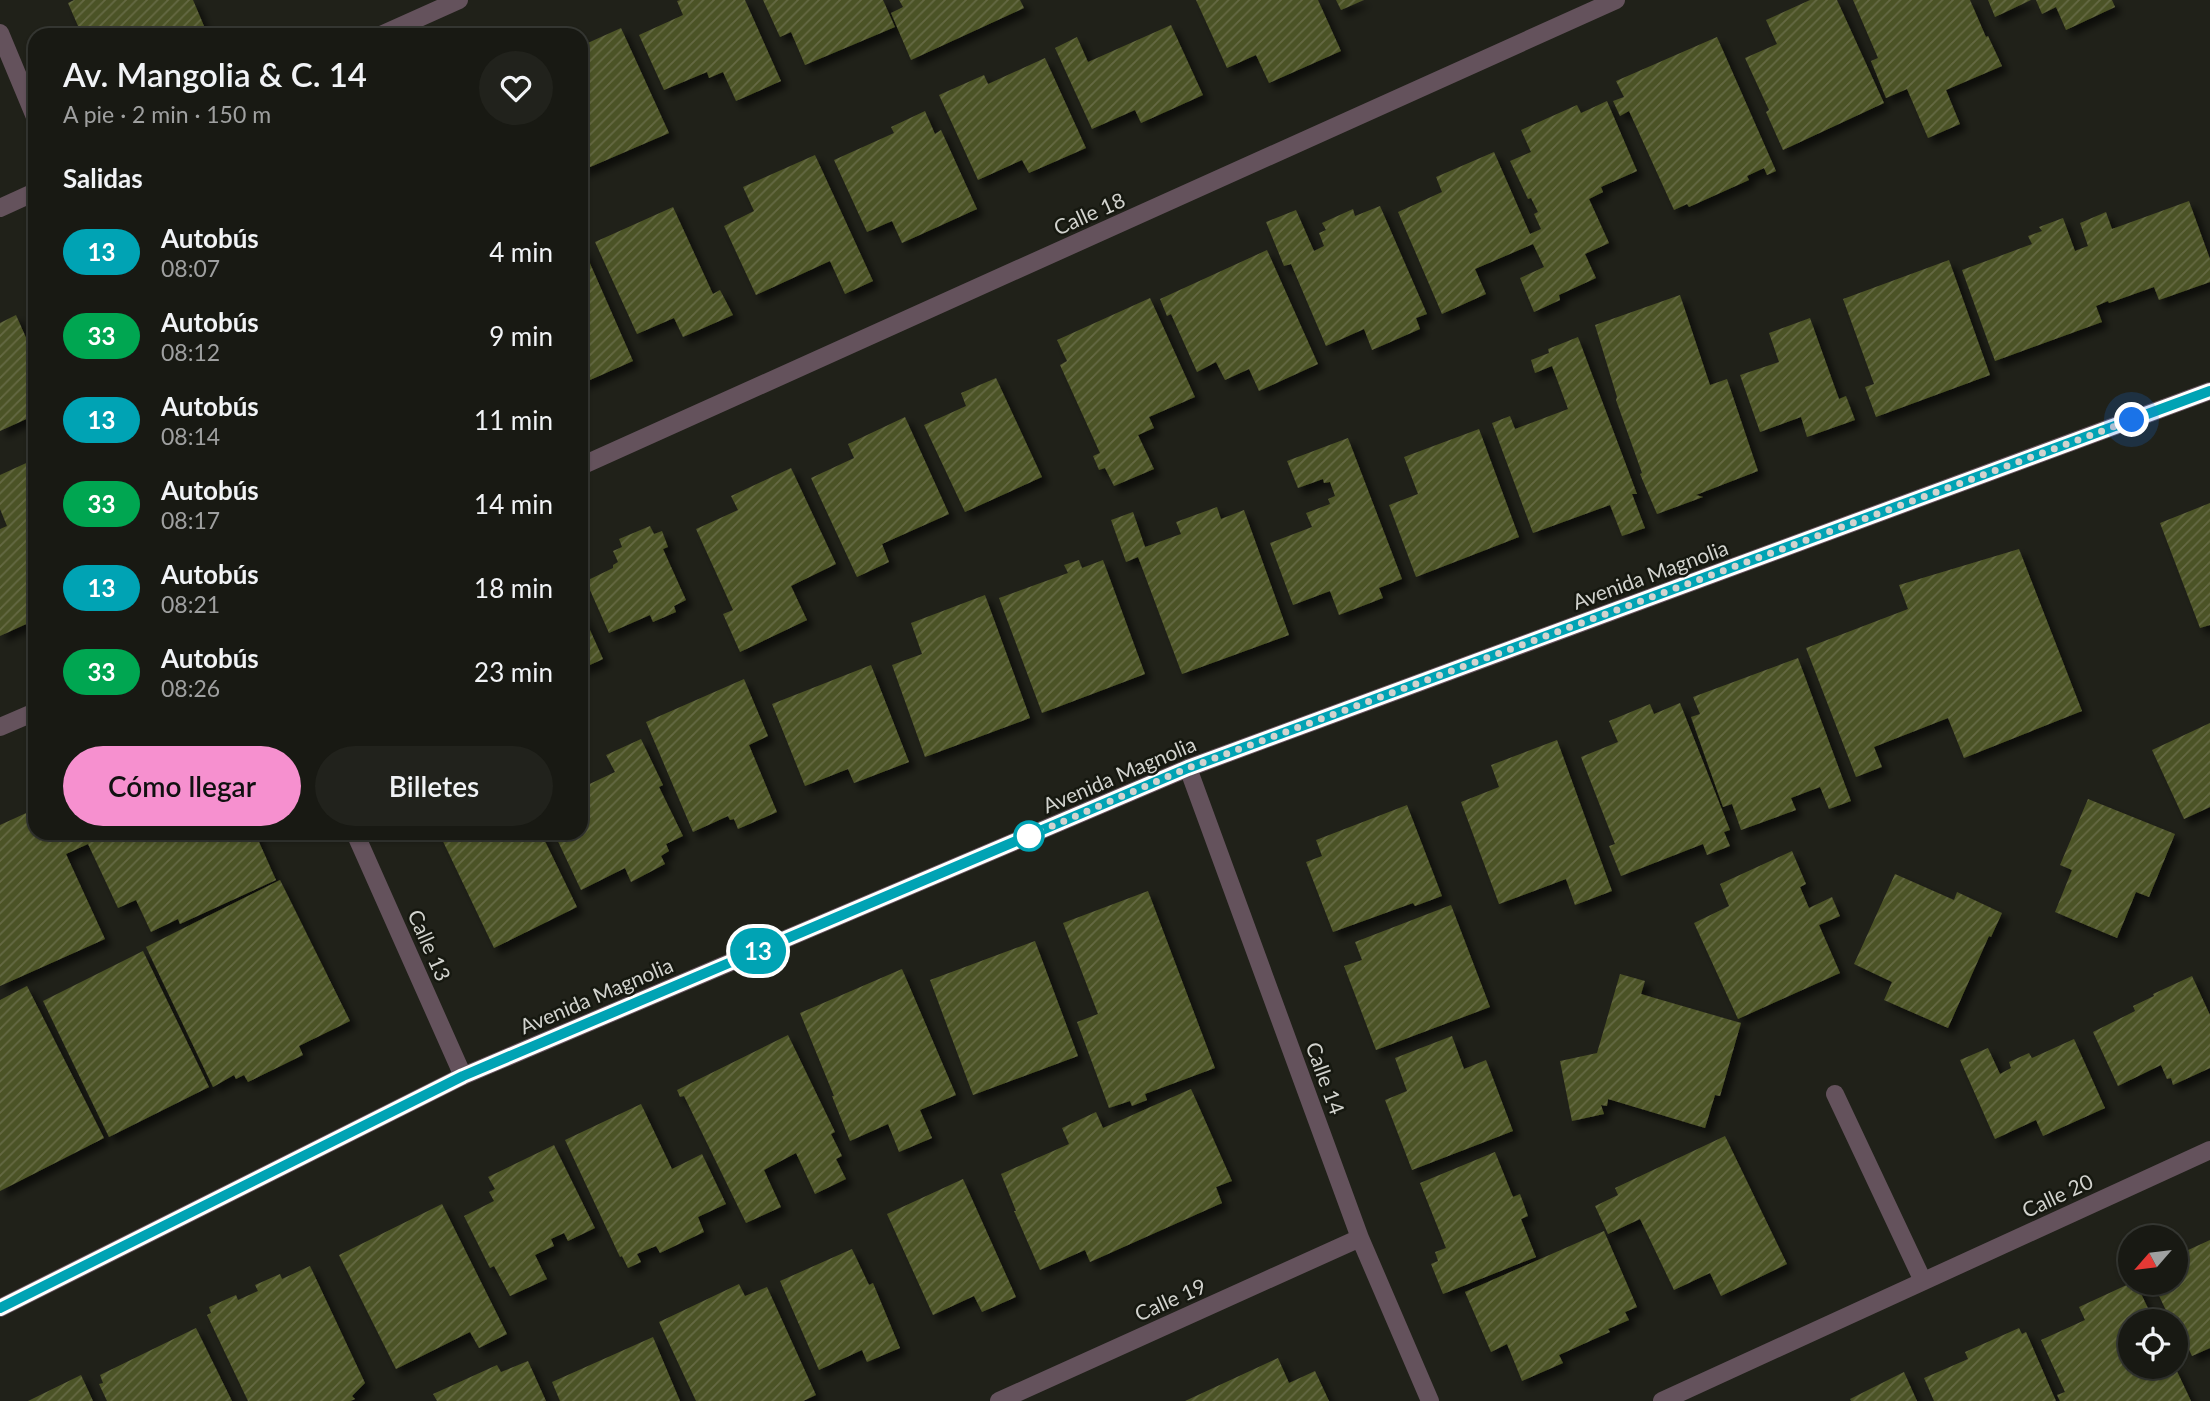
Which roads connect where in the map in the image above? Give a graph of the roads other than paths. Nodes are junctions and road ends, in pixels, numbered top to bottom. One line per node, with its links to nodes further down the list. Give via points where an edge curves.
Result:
1 (459, 0): 3 (street)
2 (1616, 0): 9 (street, Calle 18)
3 (397, 28)
4 (0, 33): 5 (street)
5 (28, 100)
6 (28, 195): 7 (street)
7 (0, 208)
8 (2210, 391): 12 (street, Avenida Magnolia)
9 (588, 463)
10 (28, 715): 11 (street)
11 (0, 727)
12 (1188, 768): 14 (street, Avenida Magnolia); 17 (street, Calle 14)
13 (358, 840): 14 (street, Calle 13)
14 (463, 1076): 19 (street, Avenida Magnolia)
15 (1835, 1094): 18 (street)
16 (2210, 1150): 18 (street, Calle 20)
17 (1360, 1238): 20 (street, Calle 19); 21 (street, Calle 14)
18 (1923, 1281): 22 (street, Calle 20)
19 (0, 1308)
20 (999, 1401)
21 (1430, 1401)
22 (1662, 1401)

